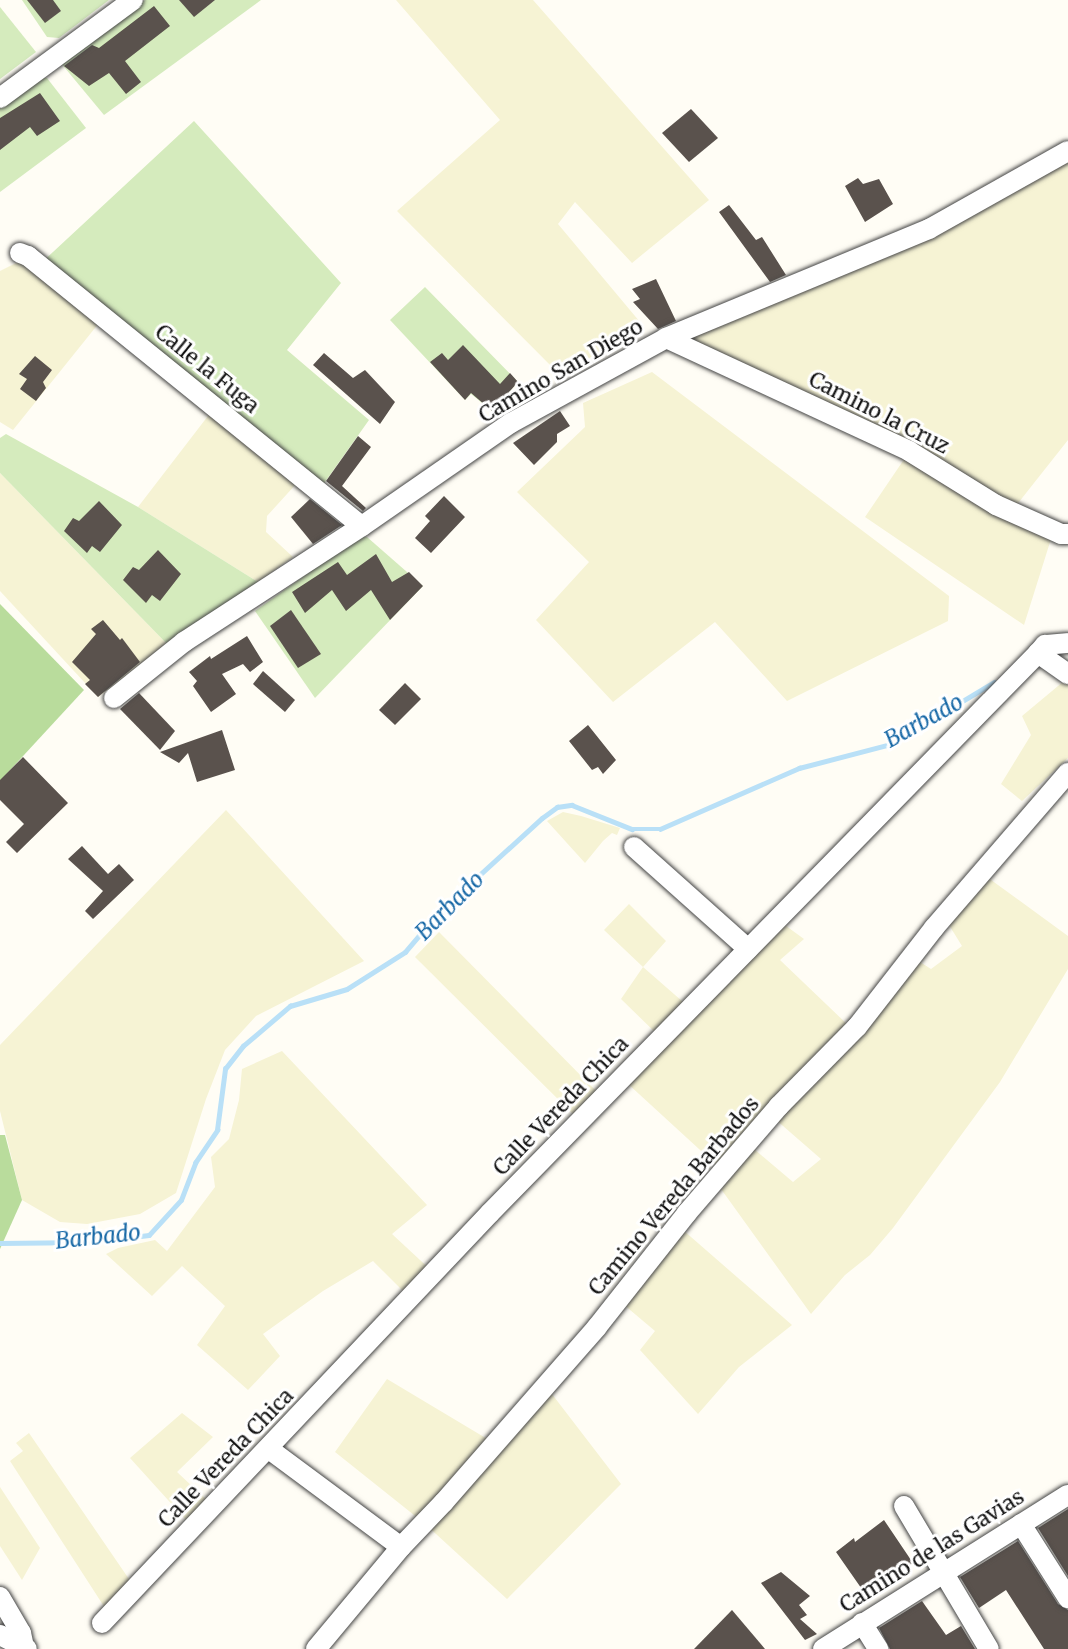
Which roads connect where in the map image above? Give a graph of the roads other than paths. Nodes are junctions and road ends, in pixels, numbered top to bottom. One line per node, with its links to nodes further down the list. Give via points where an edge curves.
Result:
1 (133, 0): 2 (street)
2 (0, 98)
3 (1068, 151): 5 (street, Camino San Diego, via 928,229)
4 (20, 253): 6 (street, Calle la Fuga)
5 (666, 339): 6 (street, Camino San Diego, via 511,423); 7 (street, Camino la Cruz, via 909,451 996,505)
6 (362, 526): 11 (street, Camino San Diego, via 184,642)
7 (1068, 534)
8 (1068, 644): 9 (street, Calle Vereda Chica, via 1045,645)
9 (1038, 653): 10 (street); 14 (street, Calle Vereda Chica)
10 (1068, 674)
11 (114, 698)
12 (1068, 773): 19 (street, Camino Vereda Barbados, via 934,928 856,1026 779,1106 687,1213 597,1327)
13 (634, 847): 14 (street)
14 (748, 949): 15 (street, Calle Vereda Chica, via 490,1213)
15 (269, 1449): 19 (street); 23 (street, Calle Vereda Chica)
16 (1068, 1495): 18 (street, Camino de las Gavias)
17 (904, 1506): 20 (street)
18 (1021, 1524): 20 (street, Camino de las Gavias); 22 (street)
19 (401, 1547): 27 (street, Camino Vereda Barbados)
20 (942, 1574): 24 (street, Camino de las Gavias); 30 (street)
21 (0, 1597): 26 (street, via 21,1633)
22 (1068, 1598)
23 (102, 1623)
24 (862, 1623): 28 (street, Camino de las Gavias); 29 (street)
25 (0, 1635): 26 (street)
26 (25, 1648)
27 (316, 1649)
28 (823, 1649)
29 (878, 1649)
30 (989, 1649)

